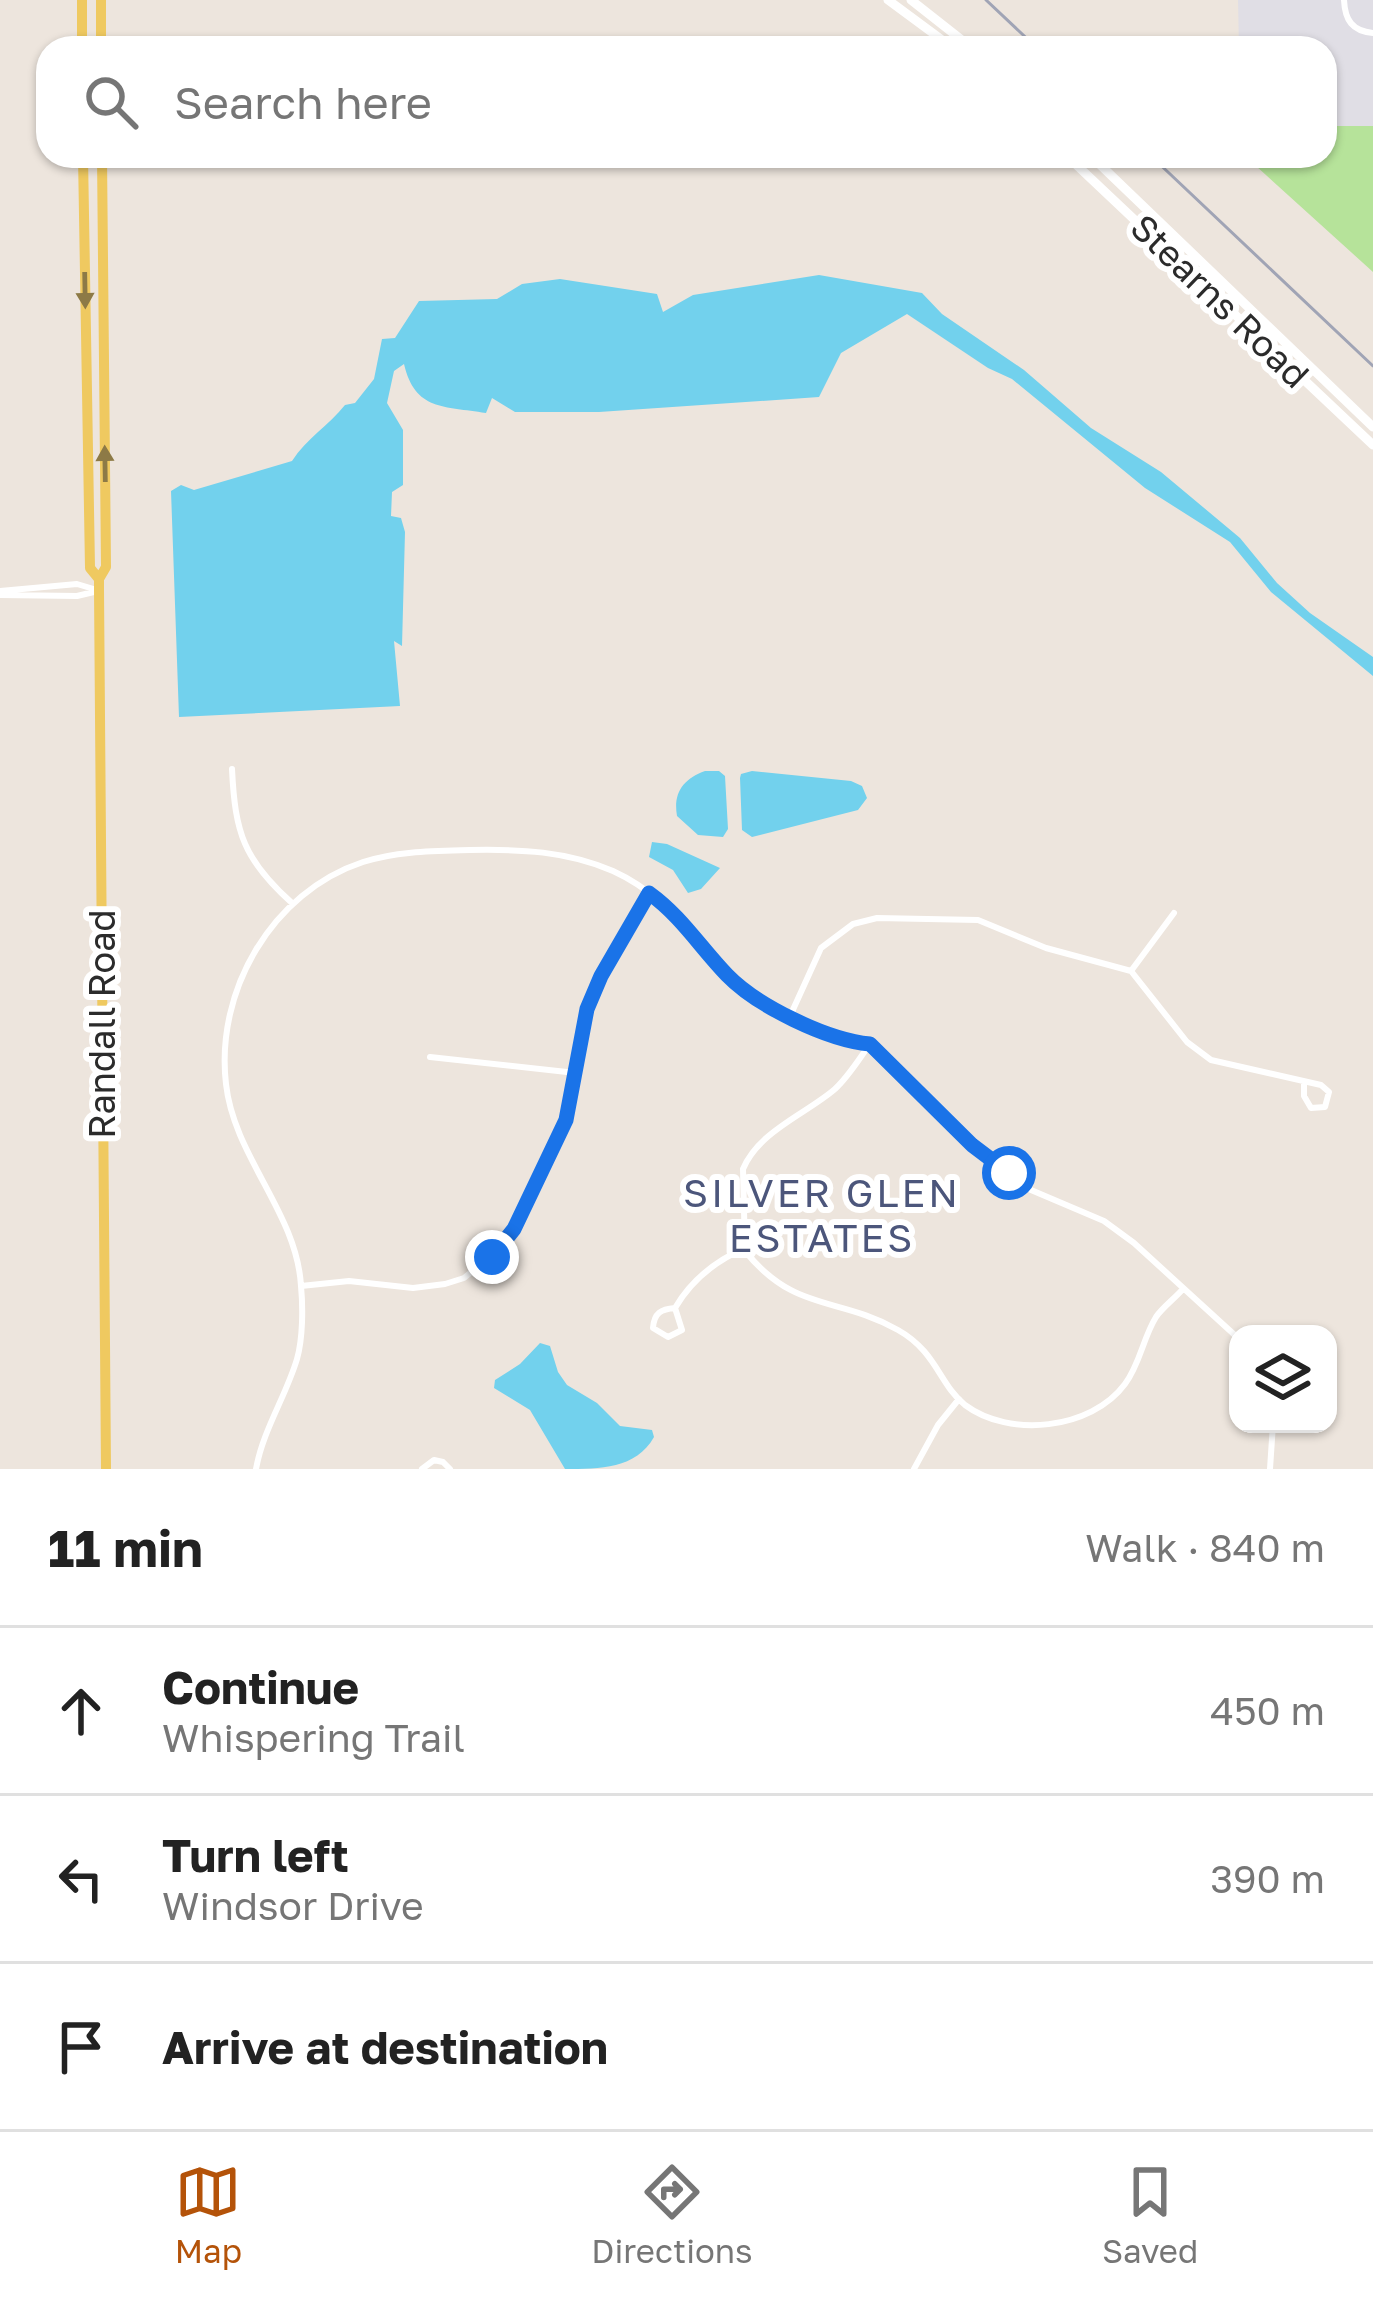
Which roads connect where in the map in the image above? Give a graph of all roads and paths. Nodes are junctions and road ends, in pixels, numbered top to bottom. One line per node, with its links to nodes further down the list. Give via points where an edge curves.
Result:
1 (82, 0): 7 (main road)
2 (101, 0): 8 (main road)
3 (888, 0): 9 (main road)
4 (911, 0): 10 (main road)
5 (1345, 0): 6 (street, via 1353,27)
6 (1373, 33)
7 (82, 36)
8 (101, 36)
9 (937, 36)
10 (957, 36)
11 (83, 168): 17 (main road, Randall Road, one-way to 17, via 90,568)
12 (102, 168): 17 (main road, Randall Road, one-way to 12, via 106,567)
13 (1080, 168): 16 (main road, Stearns Road)
14 (1103, 168): 15 (main road, Stearns Road)
15 (1373, 428)
16 (1373, 445)
17 (99, 585): 18 (street, via 77,596); 36 (main road, Randall Road)
18 (0, 593)
19 (232, 770): 21 (street, via 242,843)
20 (649, 893): 21 (street, via 610,870 554,853 447,850 357,864); 24 (street, via 745,992); 27 (street, via 587,1009)
21 (292, 903): 30 (street, via 247,965 227,1020 224,1066 232,1118 286,1231)
22 (1174, 913): 23 (street)
23 (1131, 971): 24 (street, via 978,920 877,918 821,948); 28 (street, via 1211,1060)
24 (790, 1016): 25 (street)
25 (870, 1044): 29 (street, via 839,1086 748,1158); 31 (street, via 972,1145 1031,1190 1104,1221)
26 (430, 1057): 27 (street)
27 (576, 1073): 30 (street, via 566,1120 514,1229 481,1266 429,1287)
28 (1304, 1083): 28 (street, via 1306,1102 1325,1108 1327,1088)
29 (745, 1248): 32 (street, via 707,1269); 34 (street, via 775,1283 916,1341)
30 (302, 1286): 37 (street, via 299,1355)
31 (1182, 1290): 33 (street); 34 (street, via 1156,1318 1123,1387 1095,1411 1032,1426 982,1415)
32 (675, 1308): 32 (street, via 682,1330 659,1335 654,1318)
33 (1229, 1329)
34 (959, 1399): 40 (street)
35 (1272, 1433): 41 (street)
36 (106, 1469)
37 (256, 1469)
38 (422, 1469): 39 (street, via 434,1460)
39 (450, 1469)
40 (914, 1469)
41 (1270, 1469)

